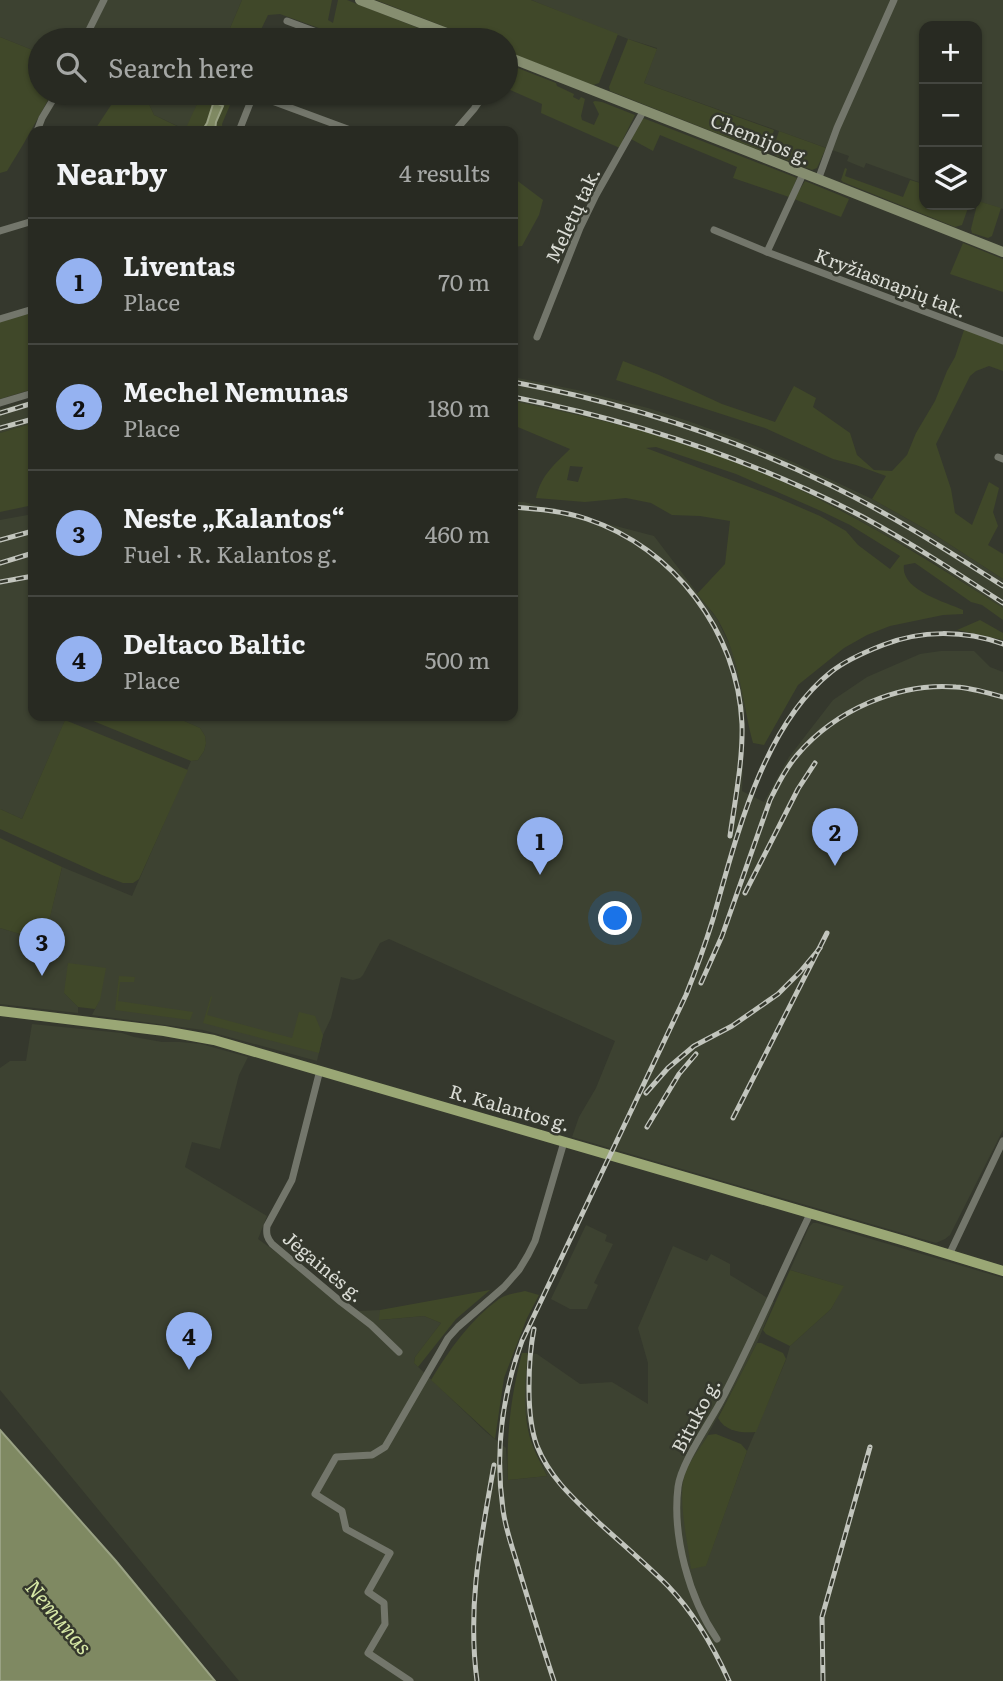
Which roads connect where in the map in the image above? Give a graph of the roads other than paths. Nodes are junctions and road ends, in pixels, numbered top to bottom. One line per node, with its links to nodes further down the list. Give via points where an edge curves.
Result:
1 (104, 0): 5 (street)
2 (360, 0): 7 (main road)
3 (894, 0): 19 (street)
4 (287, 21): 6 (street)
5 (90, 28)
6 (306, 28)
7 (434, 28)
8 (518, 62): 13 (main road, Chemijos g.)
9 (51, 105): 14 (street)
10 (249, 105): 15 (street)
11 (285, 105): 16 (street)
12 (474, 105): 17 (street)
13 (644, 110): 18 (main road, Chemijos g.); 27 (street, Meletų tak., via 580,228)
14 (40, 126)
15 (241, 126)
16 (340, 126)
17 (459, 126)
18 (803, 174): 19 (main road, Chemijos g.); 23 (street)
19 (818, 180): 24 (main road, Chemijos g.)
20 (28, 223): 22 (street)
21 (714, 230): 23 (street, Kryžiasnapių tak.)
22 (0, 231)
23 (767, 252): 28 (street, Kryžiasnapių tak.)
24 (1003, 252)
25 (28, 311): 26 (street)
26 (0, 319)
27 (537, 337)
28 (1003, 341)
29 (28, 395): 30 (street)
30 (0, 403)
31 (0, 1011): 32 (main road, R. Kalantos g., via 190,1035)
32 (320, 1070): 34 (main road, R. Kalantos g.); 38 (street, Jėgainės g., via 292,1180 266,1232 272,1244)
33 (1003, 1141): 36 (street)
34 (564, 1142): 35 (main road, R. Kalantos g.); 40 (street, via 535,1241 519,1269 448,1338 385,1447 372,1455 336,1457 315,1494 342,1511 346,1529 390,1553 368,1591 384,1603 385,1624 368,1653)
35 (810, 1214): 36 (main road, R. Kalantos g.); 39 (street, Bituko g., via 678,1486 684,1565)
36 (949, 1255): 37 (main road, R. Kalantos g.)
37 (1003, 1270)
38 (399, 1352)
39 (717, 1639)
40 (410, 1681)

